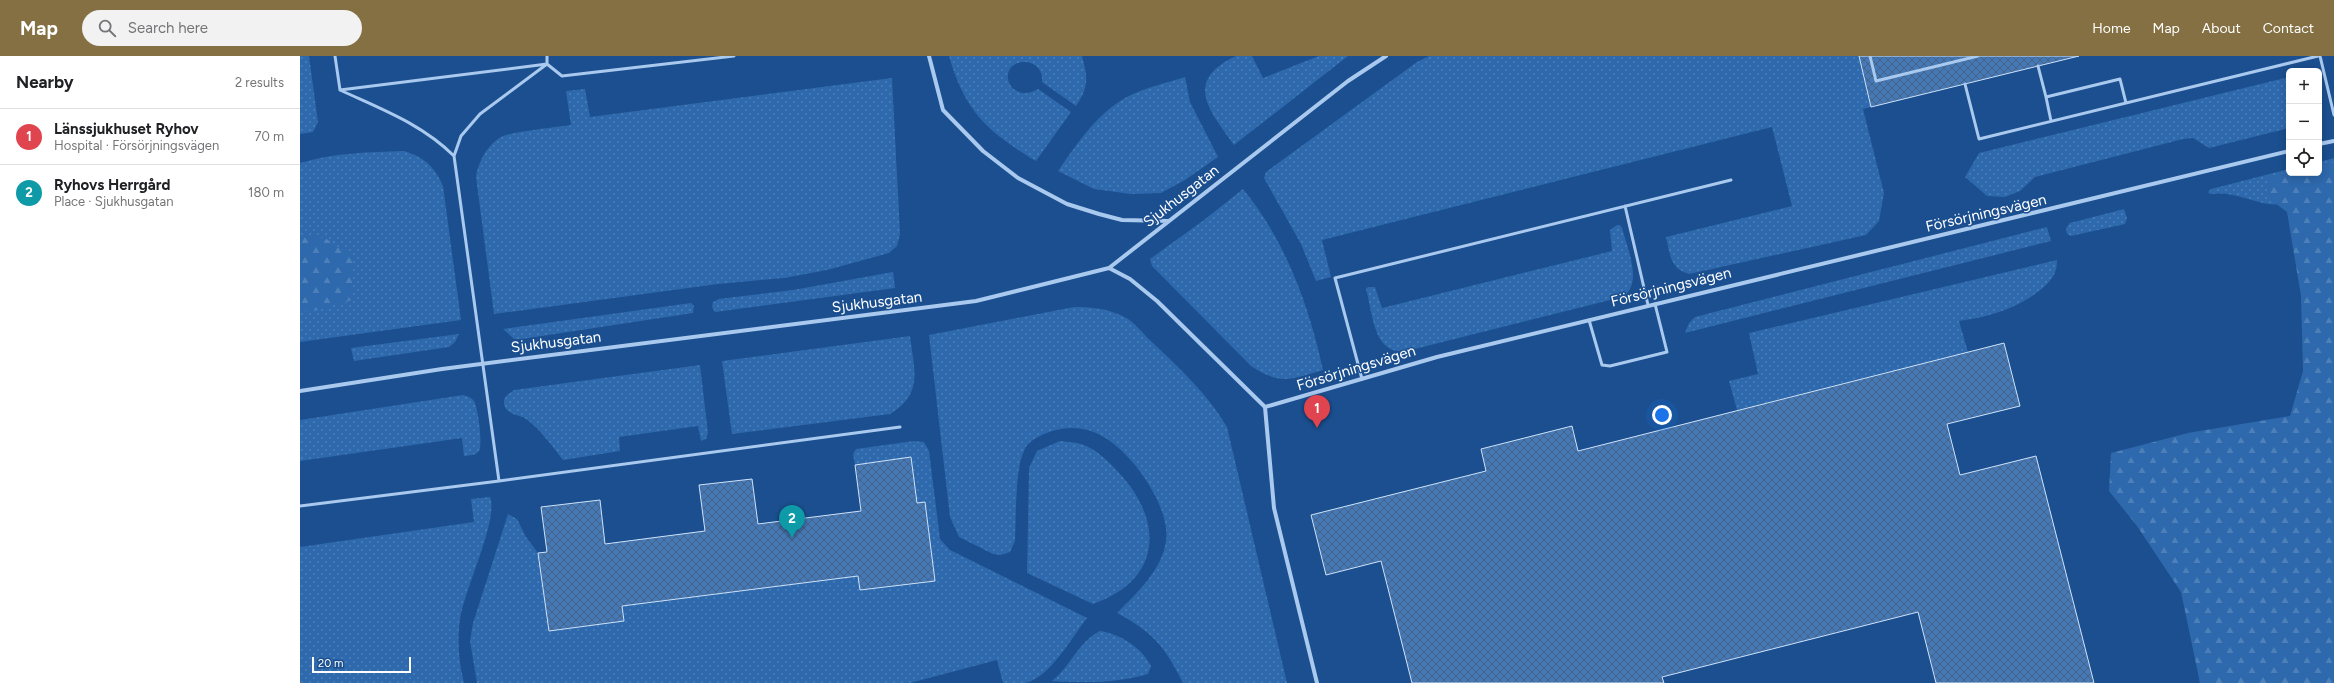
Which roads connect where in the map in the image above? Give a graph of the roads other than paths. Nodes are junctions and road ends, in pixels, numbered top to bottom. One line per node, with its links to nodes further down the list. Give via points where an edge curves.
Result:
1 (335, 56): 12 (lane)
2 (546, 56): 9 (lane)
3 (734, 56): 9 (lane, via 562,76)
4 (929, 56): 23 (street, via 943,110 983,151 1018,178 1067,204 1099,214 1122,220)
5 (1386, 56): 23 (street, Sjukhusgatan, via 1348,81)
6 (1870, 56): 7 (lane, via 1876,81)
7 (1978, 56)
8 (2319, 56): 14 (lane); 15 (lane)
9 (547, 64): 12 (lane); 20 (lane, via 480,114 461,136)
10 (2038, 66): 13 (lane)
11 (1965, 84): 16 (lane, via 1979,139)
12 (340, 90): 20 (lane, via 411,123 437,139)
13 (2046, 97): 14 (lane, via 2120,79); 16 (lane)
14 (2126, 103): 16 (lane)
15 (2334, 115)
16 (2052, 121)
17 (2334, 141): 18 (street)
18 (2322, 143)
19 (2286, 152): 25 (street, Försörjningsvägen)
20 (454, 156): 28 (lane)
21 (1731, 180): 22 (lane)
22 (1625, 206): 26 (lane); 29 (lane, via 1335,278)
23 (1169, 221): 24 (street, Sjukhusgatan)
24 (1109, 268): 28 (street, Sjukhusgatan, via 976,301); 31 (street, via 1130,279 1157,301)
25 (1655, 304): 26 (street, Försörjningsvägen); 27 (lane, via 1666,352 1610,366 1602,365)
26 (1648, 305): 27 (street, Försörjningsvägen)
27 (1589, 320): 29 (street, Försörjningsvägen, via 1437,357)
28 (483, 364): 30 (street, Sjukhusgatan); 33 (lane)
29 (1362, 379): 31 (street, Försörjningsvägen)
30 (300, 392)
31 (1265, 407): 35 (street, via 1274,508)
32 (900, 427): 33 (lane)
33 (499, 481): 34 (lane)
34 (300, 506)
35 (1317, 683)

